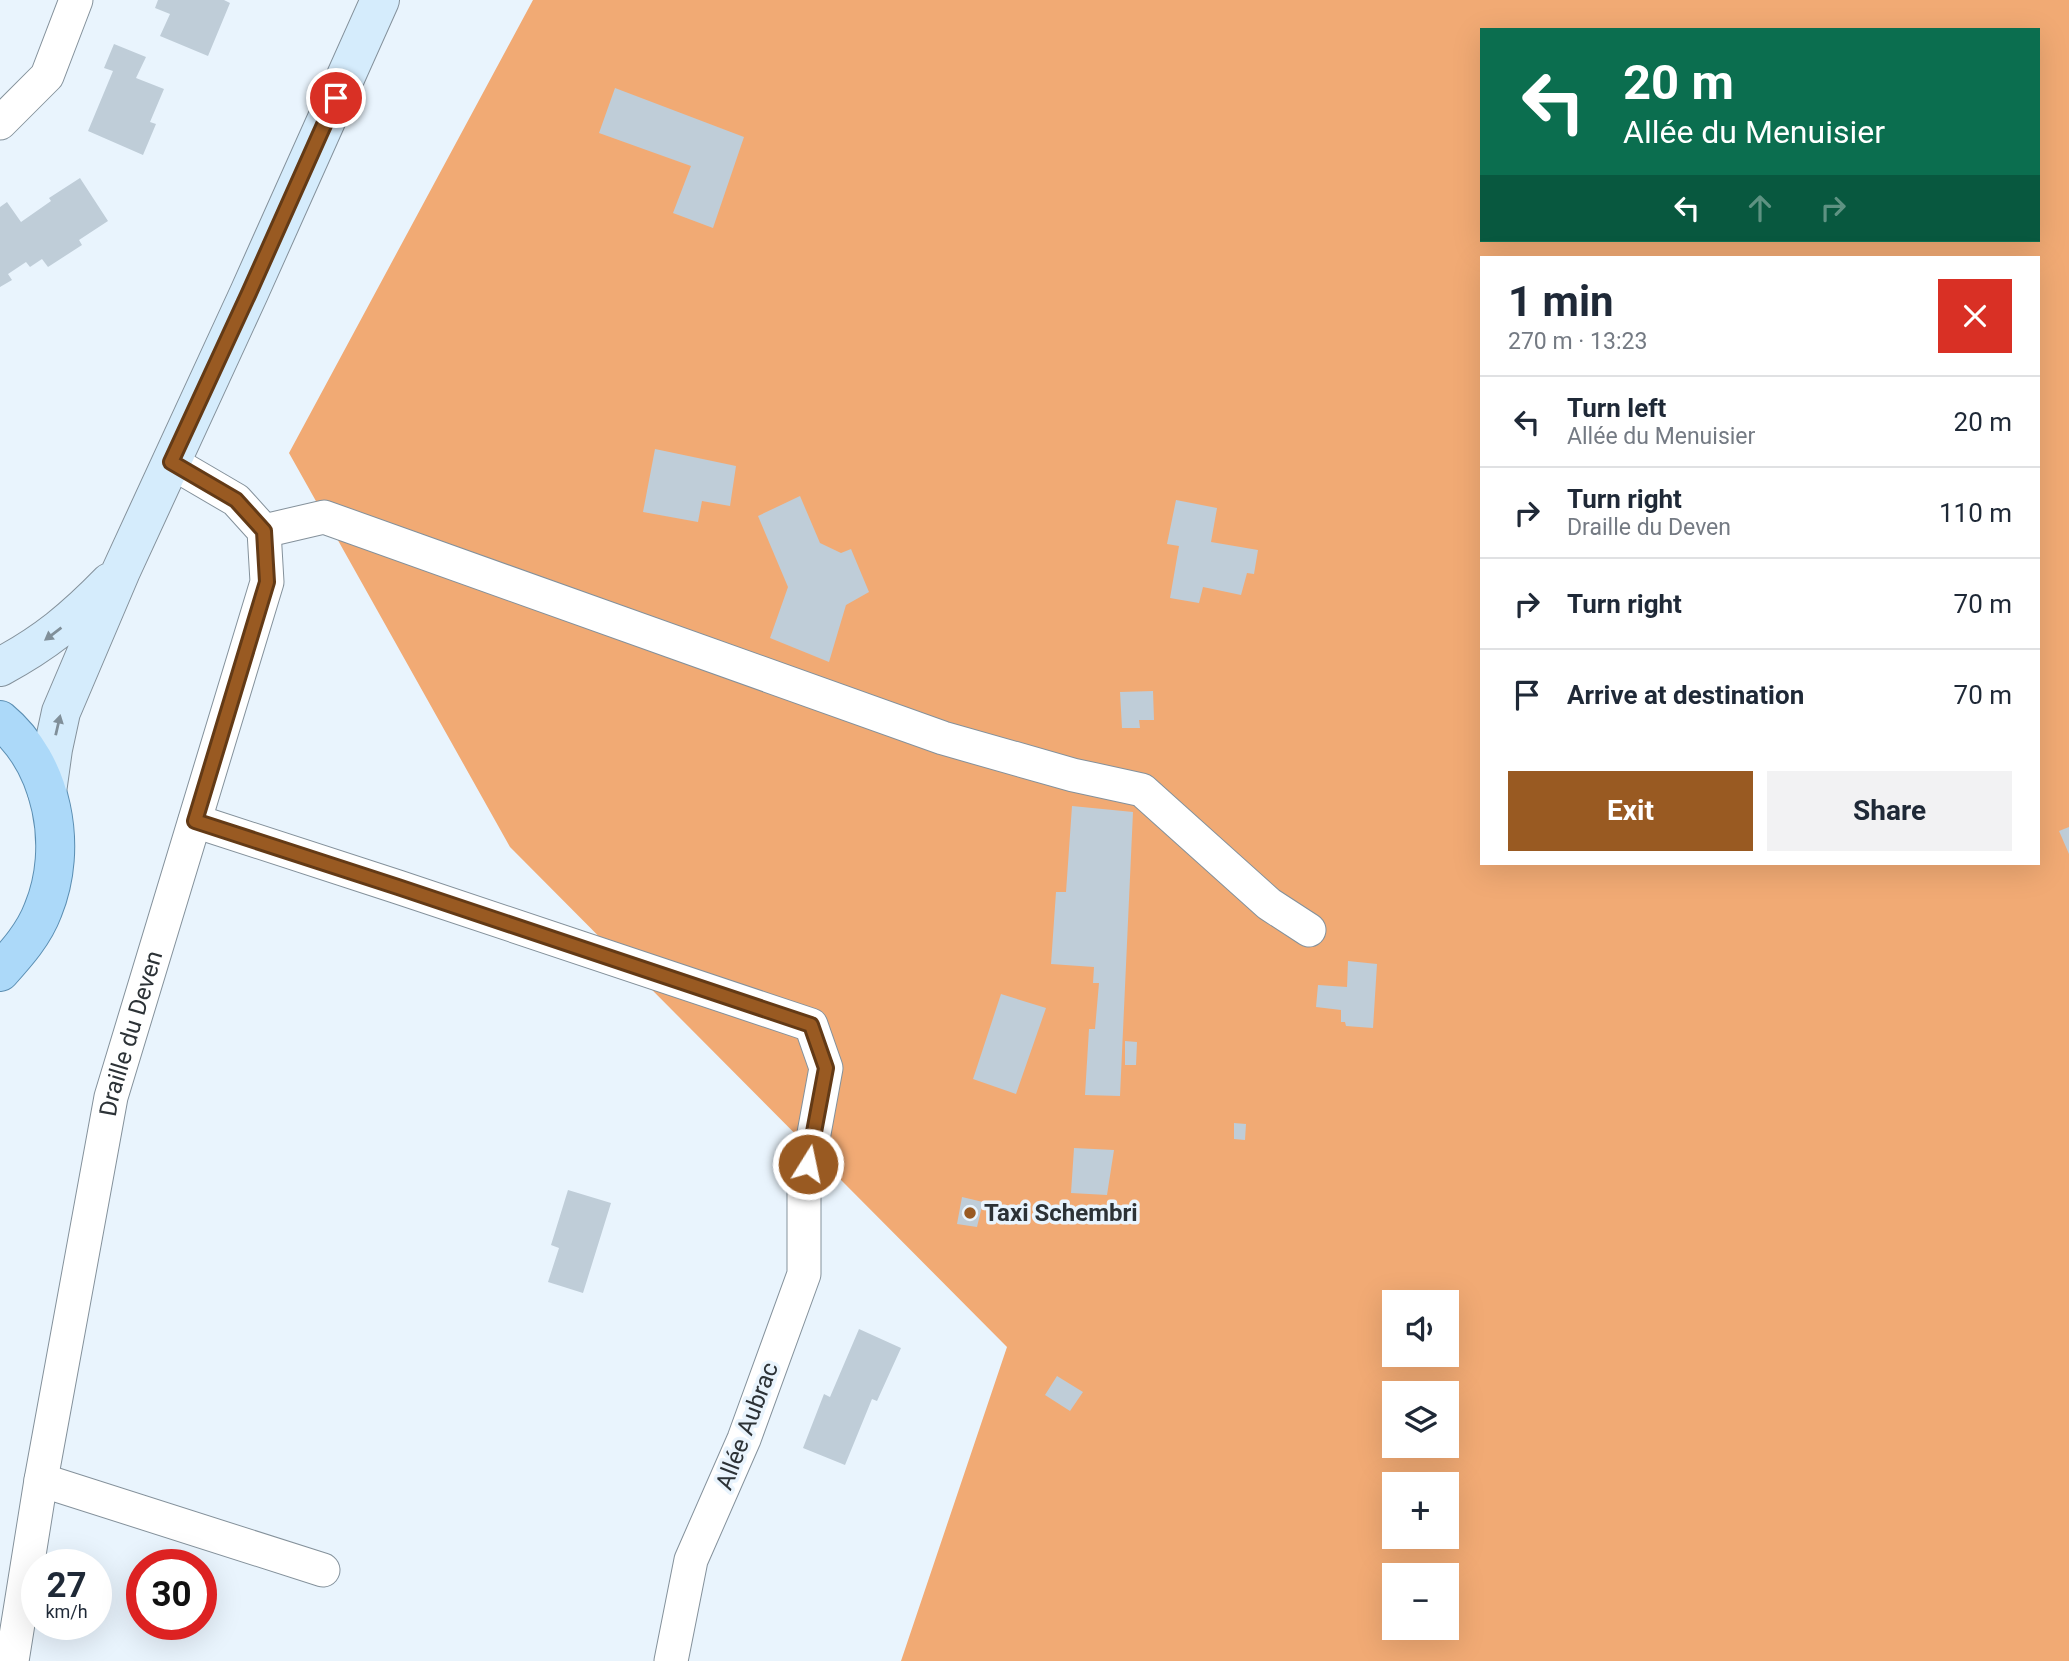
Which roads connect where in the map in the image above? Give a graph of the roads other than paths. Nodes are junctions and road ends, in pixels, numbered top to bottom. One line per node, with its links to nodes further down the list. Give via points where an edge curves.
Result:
1 (76, 0): 3 (street, via 47,76)
2 (380, 0): 4 (main road)
3 (0, 123)
4 (171, 462): 5 (street, via 236,500); 6 (main road)
5 (264, 531): 10 (street, Draille du Deven, via 267,582); 11 (street, via 324,517 943,738 1142,790 1269,904)
6 (121, 571): 7 (main road, one-way to 7, via 79,614 32,650); 9 (main road, one-way to 6, via 61,712)
7 (0, 667)
8 (0, 720): 9 (main road, via 32,758)
9 (47, 792): 12 (main road, via 55,831 54,871 43,910 24,945)
10 (195, 821): 13 (street, Draille du Deven, via 111,1097); 16 (street, Allée Aubrac, via 811,1025 826,1068 804,1188 804,1274 744,1439 691,1560)
11 (1309, 930)
12 (0, 972)
13 (41, 1480): 14 (street); 15 (street, Draille du Deven)
14 (323, 1570)
15 (12, 1661)
16 (671, 1661)

